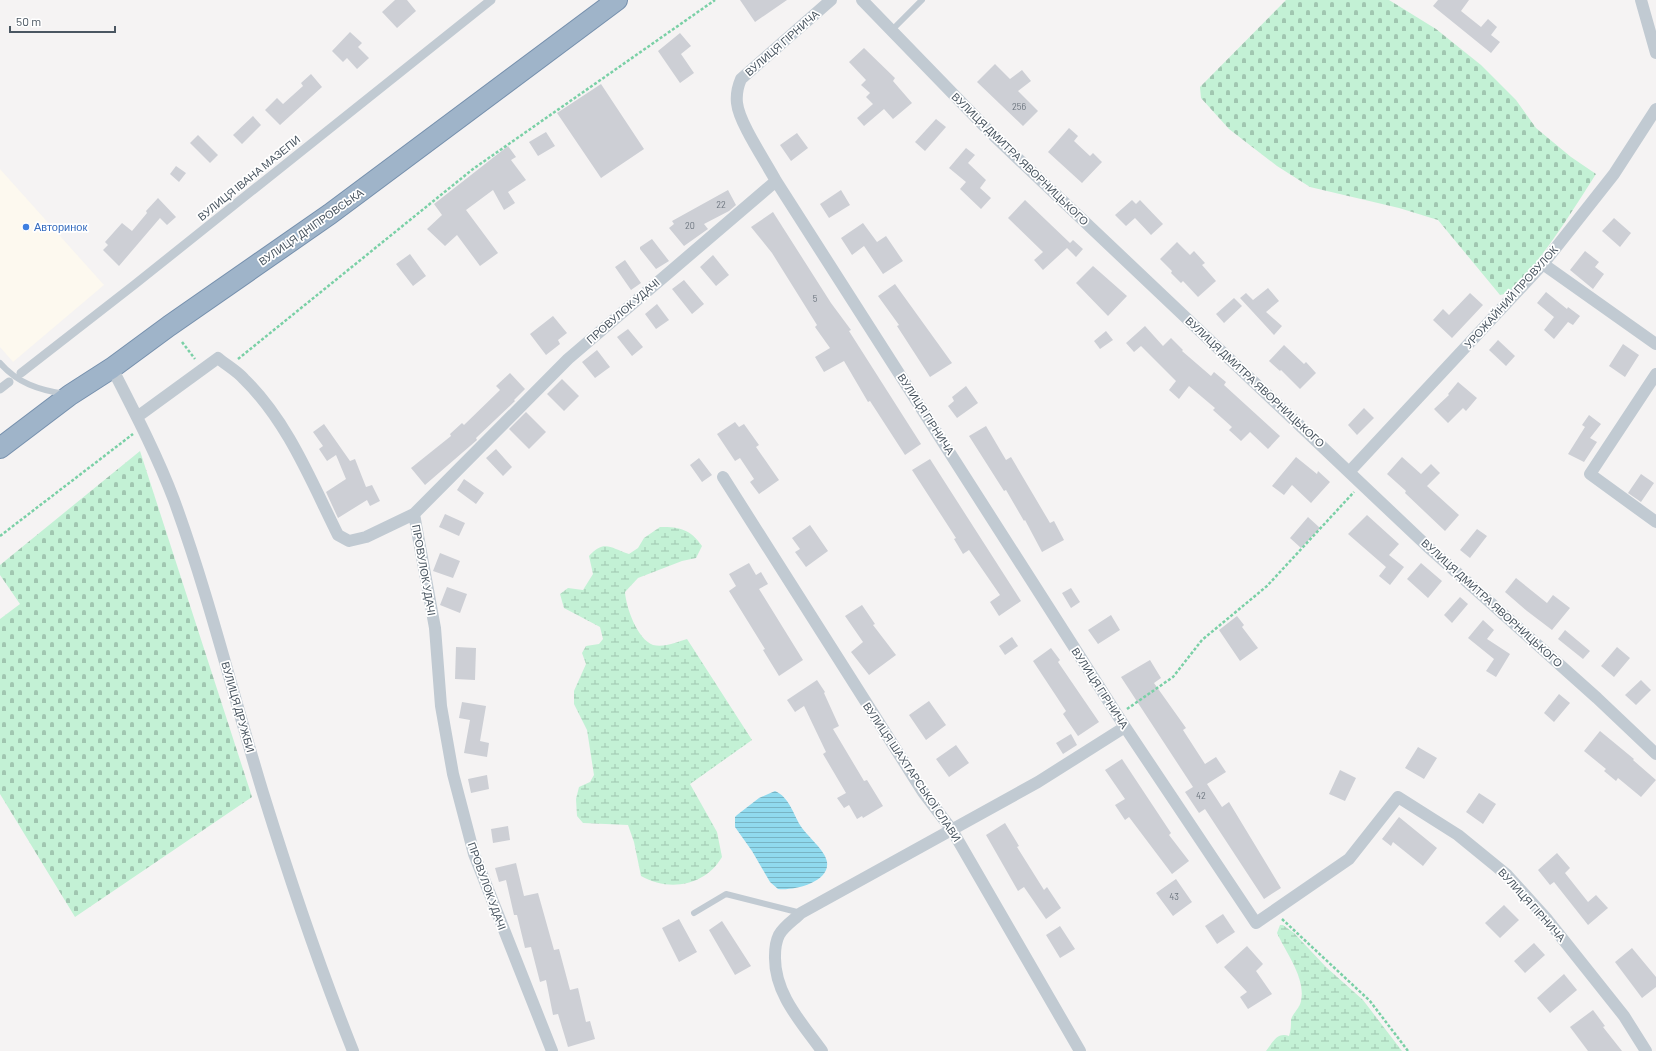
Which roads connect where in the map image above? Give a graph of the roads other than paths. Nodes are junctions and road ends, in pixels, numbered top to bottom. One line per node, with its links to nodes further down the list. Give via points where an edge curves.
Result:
1 (491, 0): 15 (street, ВУЛИЦЯ ІВАНА МАЗЕПИ)
2 (617, 0): 14 (highway, ВУЛИЦЯ ДНІПРОВСЬКА, via 330,214)
3 (831, 0): 10 (street, ВУЛИЦЯ ГІРНИЧА, via 741,78 737,89 741,118)
4 (862, 0): 7 (street, ВУЛИЦЯ ДМИТРА ЯВОРНИЦЬКОГО)
5 (922, 0): 7 (lane)
6 (1641, 0): 8 (street)
7 (892, 30): 22 (street, ВУЛИЦЯ ДМИТРА ЯВОРНИЦЬКОГО, via 992,134)
8 (1656, 53)
9 (1656, 109): 11 (street, УРОЖАЙНИЙ ПРОВУЛОК, via 1614,174)
10 (776, 181): 24 (street, ПРОВУЛОК УДАЧІ, via 568,359); 26 (street, ВУЛИЦЯ ГІРНИЧА)
11 (1543, 264): 12 (street); 22 (street, УРОЖАЙНИЙ ПРОВУЛОК)
12 (1656, 344)
13 (0, 362): 19 (lane, via 15,377 32,387)
14 (112, 368): 19 (highway, ВУЛИЦЯ ДНІПРОВСЬКА); 20 (street, ВУЛИЦЯ ДРУЖБИ)
15 (21, 373)
16 (1656, 374): 25 (street, via 1590,474)
17 (9, 382): 18 (street)
18 (0, 389)
19 (70, 395): 21 (highway, ВУЛИЦЯ ДНІПРОВСЬКА)
20 (139, 423): 24 (street, via 218,358 244,378 289,436 338,535 349,541 366,537); 31 (street, ВУЛИЦЯ ДРУЖБИ, via 173,499 210,609 266,801 325,981)
21 (0, 448)
22 (1350, 471): 27 (street, ВУЛИЦЯ ДМИТРА ЯВОРНИЦЬКОГО, via 1427,546)
23 (723, 478): 28 (street, ВУЛИЦЯ ШАХТАРСЬКОЇ СЛАВИ, via 919,785)
24 (414, 514): 32 (street, ПРОВУЛОК УДАЧІ, via 435,628 441,706 453,774 474,854)
25 (1656, 522)
26 (1125, 727): 28 (street, via 1038,782); 35 (street, ВУЛИЦЯ ГІРНИЧА, via 1256,922 1349,859 1398,796 1458,835 1507,875 1551,924 1624,1016)
27 (1656, 754)
28 (952, 830): 30 (street); 34 (street, ВУЛИЦЯ ШАХТАРСЬКОЇ СЛАВИ)
29 (694, 913): 30 (lane, via 726,894)
30 (802, 914): 33 (street, via 778,936 774,965 778,984 789,1006)
31 (352, 1051)
32 (552, 1051)
33 (822, 1051)
34 (1080, 1051)
35 (1646, 1051)

